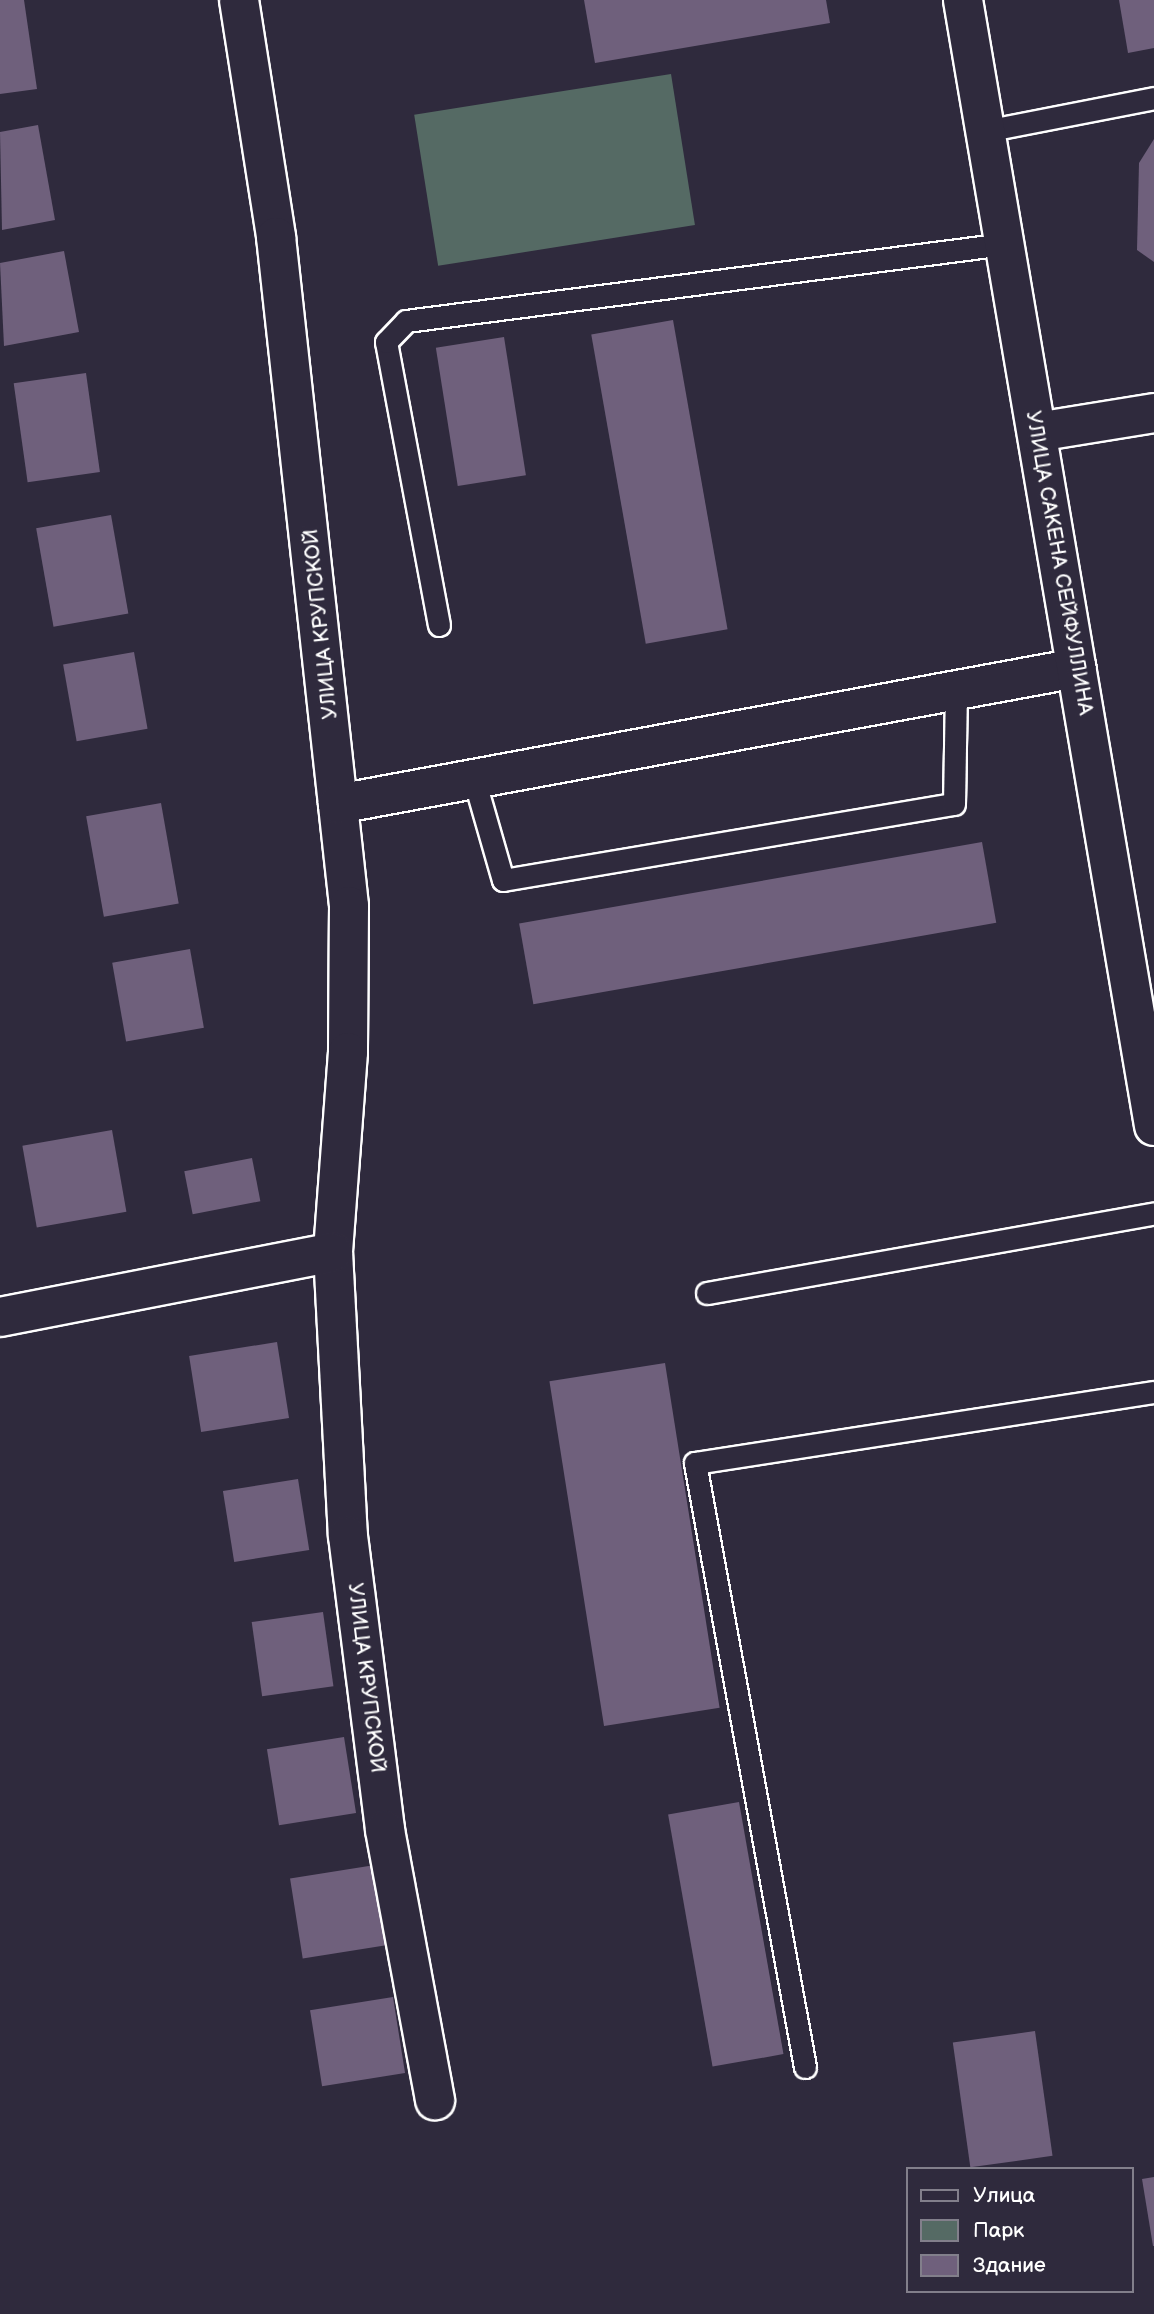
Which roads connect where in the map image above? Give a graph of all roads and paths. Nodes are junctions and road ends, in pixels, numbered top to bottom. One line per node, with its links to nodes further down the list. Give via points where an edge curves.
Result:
1 (239, 0): 12 (street, УЛИЦА КРУПСКОЙ, via 276,237)
2 (963, 0): 4 (street, УЛИЦА САКЕНА СЕЙФУЛЛИНА)
3 (1154, 98): 4 (lane)
4 (985, 131): 5 (street, УЛИЦА САКЕНА СЕЙФУЛЛИНА)
5 (1005, 244): 7 (street, УЛИЦА САКЕНА СЕЙФУЛЛИНА); 8 (lane, via 406,321 386,342)
6 (1154, 413): 7 (street)
7 (1037, 432): 9 (street, УЛИЦА САКЕНА СЕЙФУЛЛИНА)
8 (439, 625)
9 (1077, 668): 10 (street); 13 (street, УЛИЦА САКЕНА СЕЙФУЛЛИНА)
10 (956, 691): 11 (street); 11 (lane, via 954,804 503,880)
11 (474, 779): 12 (street)
12 (338, 804): 16 (street, УЛИЦА КРУПСКОЙ, via 349,906)
13 (1150, 1075): 14 (street, УЛИЦА САКЕНА СЕЙФУЛЛИНА)
14 (1154, 1126)
15 (1154, 1213): 17 (lane)
16 (333, 1252): 18 (street); 21 (street, УЛИЦА КРУПСКОЙ, via 348,1536 385,1830)
17 (708, 1293)
18 (0, 1317)
19 (1154, 1392): 20 (lane, via 695,1462)
20 (805, 2067)
21 (435, 2100)

